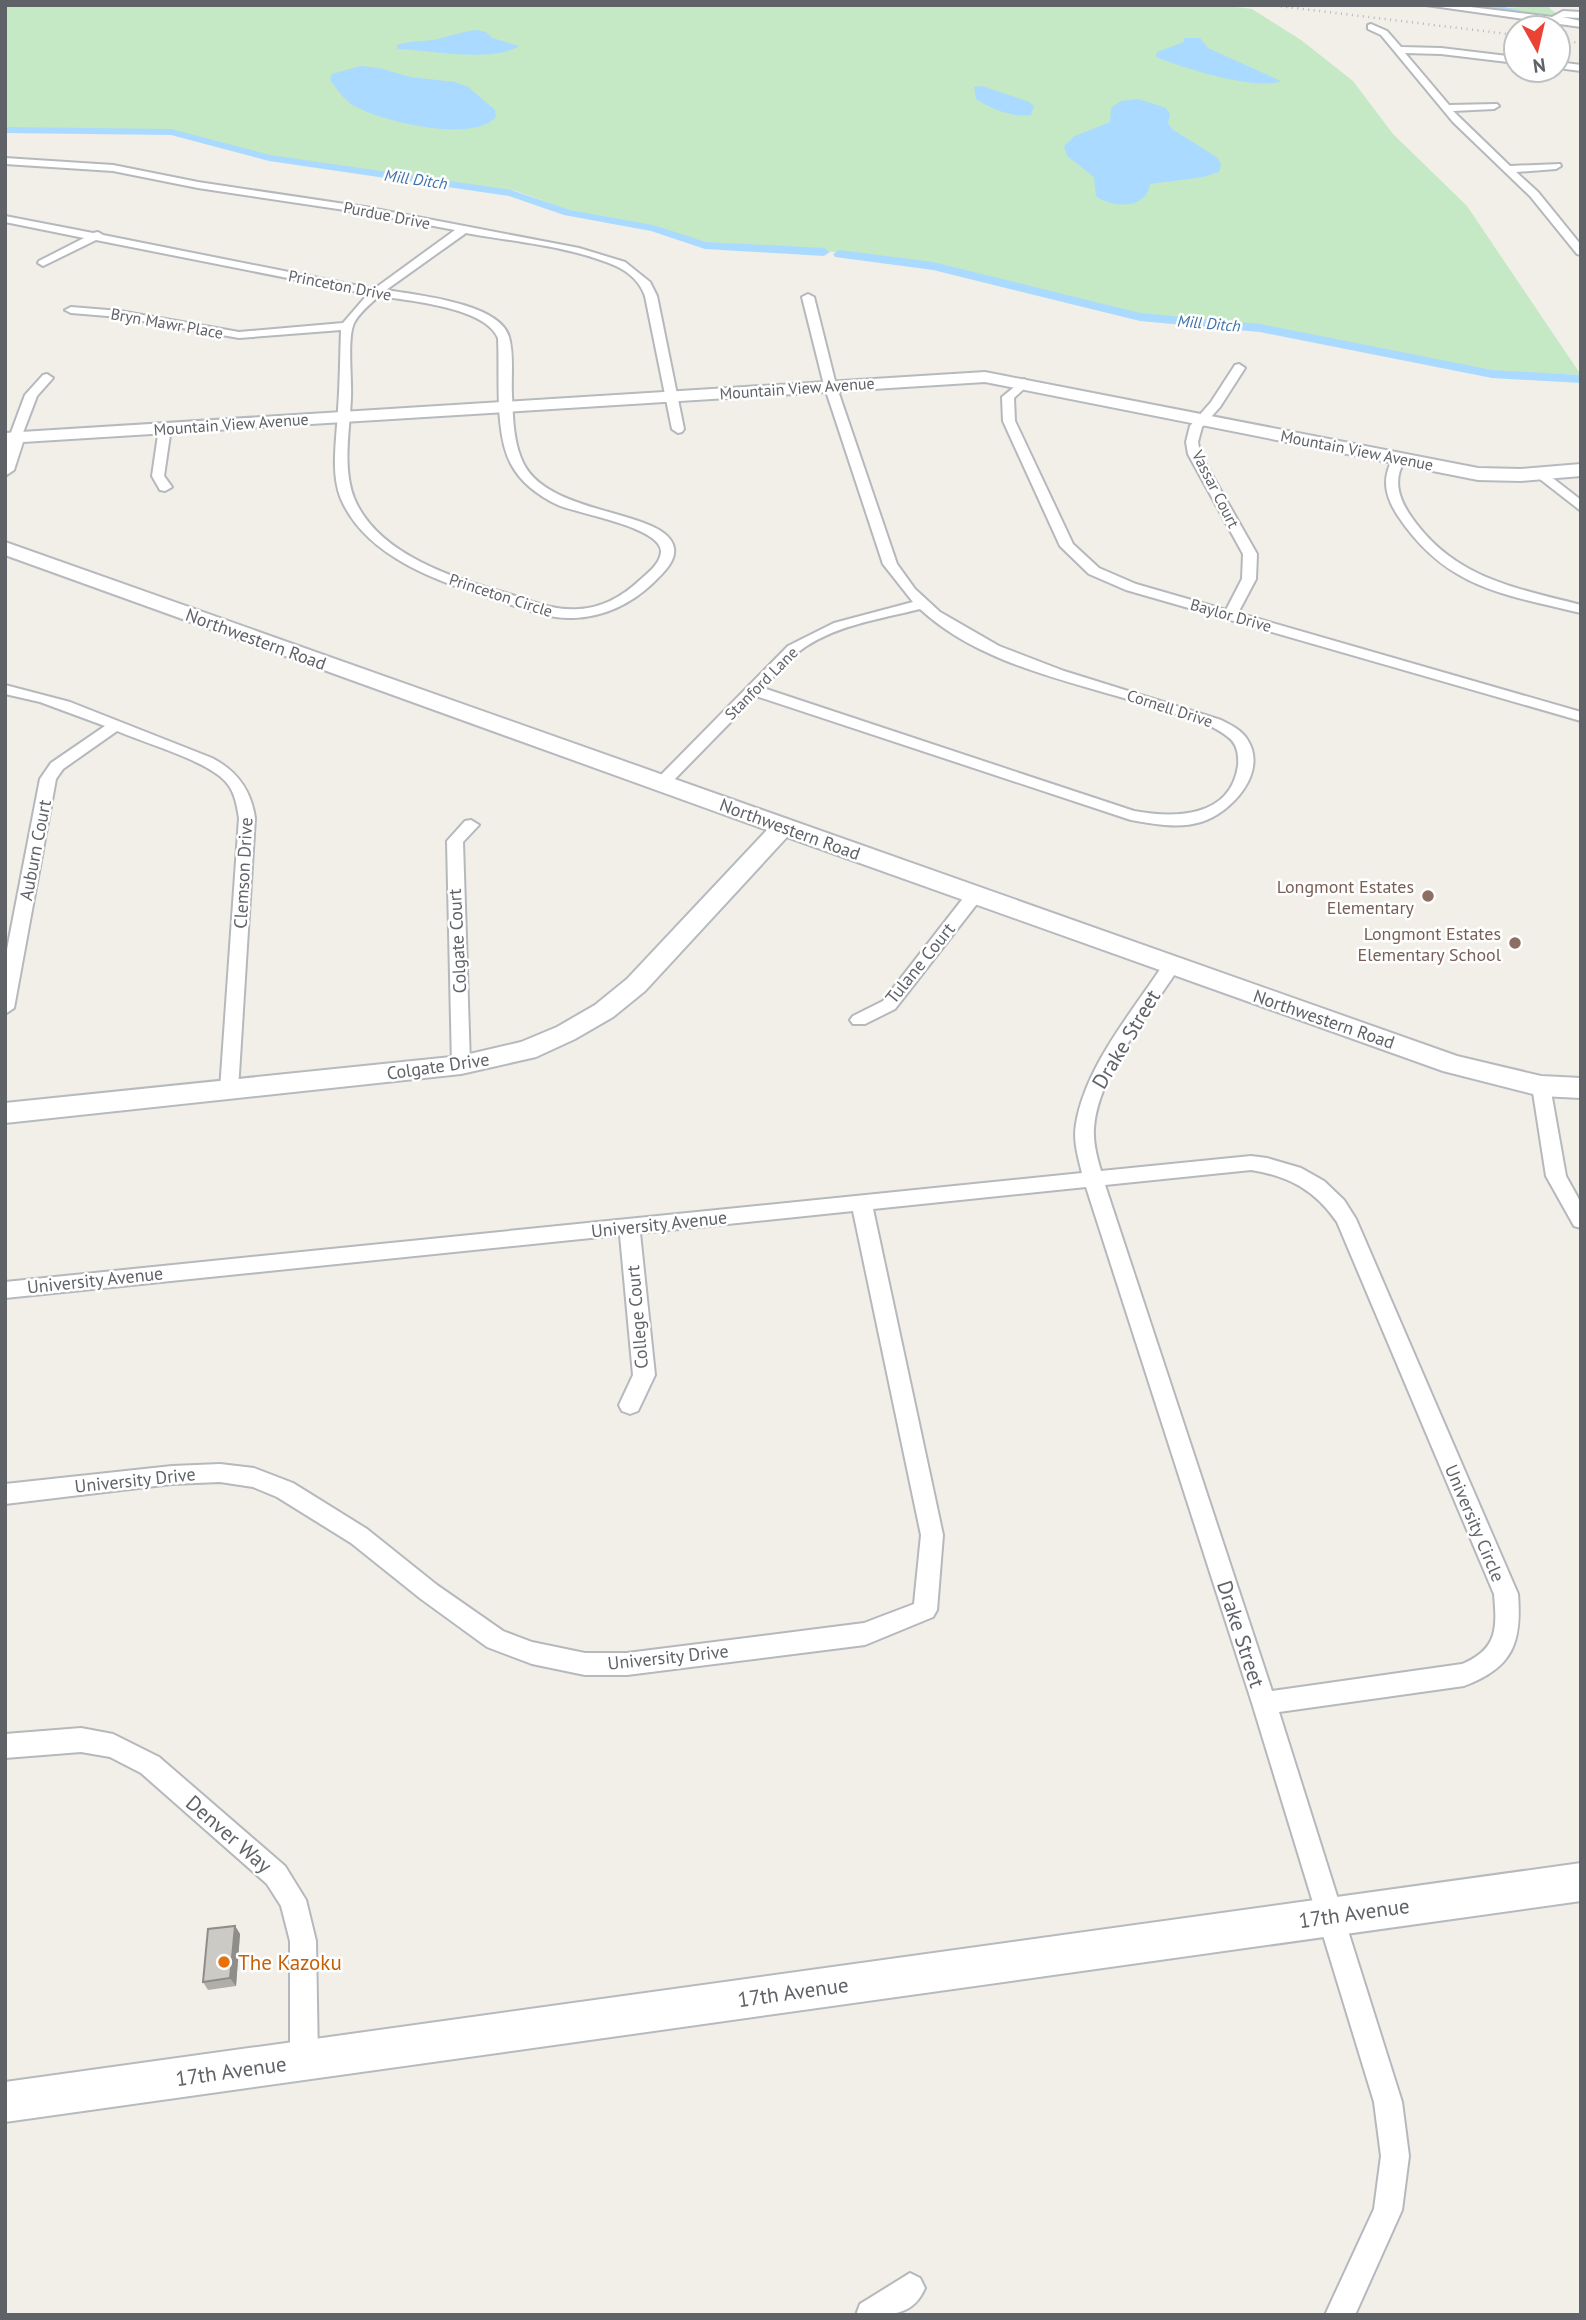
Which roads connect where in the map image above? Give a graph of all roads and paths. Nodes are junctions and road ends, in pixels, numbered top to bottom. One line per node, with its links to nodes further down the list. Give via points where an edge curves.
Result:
1 (1430, 5): 2 (street)
2 (1519, 14)
3 (1371, 26): 4 (street)
4 (1399, 50): 5 (street); 7 (street)
5 (1502, 58)
6 (1494, 106): 7 (street)
7 (1446, 108): 10 (street)
8 (5, 161): 12 (street, Purdue Drive, via 113,168)
9 (1556, 166): 10 (street)
10 (1509, 169): 14 (street, via 1566,223)
11 (5, 219): 13 (street, Princeton Drive)
12 (464, 229): 16 (street); 24 (street, Purdue Drive, via 579,251 621,264 636,274 652,296)
13 (98, 235): 15 (street); 16 (street, Princeton Drive)
14 (1581, 252)
15 (43, 263)
16 (378, 292): 19 (street, via 359,307); 25 (street, Princeton Drive, via 481,316 501,328)
17 (808, 297): 23 (street, Cornell Drive)
18 (71, 310): 19 (street, Bryn Mawr Place, via 239,335)
19 (346, 326): 26 (street)
20 (1239, 368): 27 (street, Vassar Court)
21 (47, 378): 30 (street, via 31,395)
22 (1024, 383): 23 (street, Mountain View Avenue, via 974,377); 27 (street, Mountain View Avenue); 40 (street, Baylor Drive, via 1009,397 1009,421 1076,558 1117,582)
23 (830, 385): 24 (street, Mountain View Avenue); 38 (street, Cornell Drive, via 890,564)
24 (670, 396): 25 (street, Mountain View Avenue); 29 (street, Purdue Drive)
25 (507, 406): 26 (street, Mountain View Avenue); 26 (street, Princeton Circle, via 514,458 535,486 554,498 650,529 668,545 664,563 621,601 584,613 553,613 470,587 411,561 365,525 348,499 342,475)
26 (345, 416): 28 (street, Mountain View Avenue)
27 (1201, 419): 31 (street, Mountain View Avenue); 40 (street, Vassar Court, via 1192,442 1194,454 1250,554 1253,569 1250,584)
28 (165, 428): 30 (street, Mountain View Avenue); 35 (street, via 159,476)
29 (678, 429)
30 (10, 438): 32 (street)
31 (1399, 460): 34 (street, Mountain View Avenue, via 1478,474); 39 (street, via 1391,485 1394,498 1434,553 1487,582)
32 (5, 470)
33 (1581, 470): 34 (street, Mountain View Avenue)
34 (1541, 473): 36 (street)
35 (165, 487)
36 (1581, 507)
37 (5, 548): 45 (street, Northwestern Road)
38 (921, 604): 42 (street, Stanford Lane, via 811,637); 42 (street, Cornell Drive, via 988,647 1233,732 1247,759 1243,777 1210,813 1195,819 1158,820)
39 (1581, 609)
40 (1230, 615): 43 (street, Baylor Drive)
41 (5, 689): 44 (street, Clemson Drive, via 37,695)
42 (753, 691): 45 (street, Stanford Lane)
43 (1581, 717)
44 (116, 725): 50 (street, Auburn Court, via 57,766 48,779); 55 (street, Clemson Drive, via 221,769 238,785 246,803)
45 (662, 783): 47 (street, Northwestern Road)
46 (471, 825): 52 (street, Colgate Court, via 455,841)
47 (783, 827): 48 (street, Northwestern Road); 52 (street, Colgate Drive, via 636,985 604,1011 527,1050)
48 (974, 896): 49 (street, Northwestern Road); 51 (street, Tulane Court, via 889,1005)
49 (1171, 966): 53 (street, Northwestern Road, via 1452,1064); 57 (street, Drake Street, via 1094,1090 1085,1125)
50 (5, 1008)
51 (859, 1020)
52 (461, 1065): 55 (street, Colgate Drive)
53 (1542, 1086): 54 (street, Northwestern Road); 60 (street, via 1556,1176)
54 (1581, 1088)
55 (229, 1090): 56 (street, Colgate Drive)
56 (5, 1113)
57 (1093, 1178): 58 (street, University Avenue, via 1251,1163 1281,1167); 59 (street, University Avenue); 65 (street, Drake Street)
58 (1311, 1180): 65 (street, University Circle, via 1332,1197 1346,1219 1506,1594 1509,1626 1499,1654 1484,1668 1464,1675)
59 (862, 1205): 61 (street, University Avenue); 64 (street, University Drive, via 932,1535 925,1610 866,1634 627,1664 585,1664 532,1653 495,1639 359,1536 285,1490 254,1478 220,1473 172,1475)
60 (1581, 1221)
61 (628, 1227): 62 (street, University Avenue); 63 (street, College Court, via 644,1375)
62 (5, 1290)
63 (630, 1405)
64 (5, 1494)
65 (1264, 1703): 68 (street, Drake Street)
66 (5, 1746): 69 (street, Denver Way, via 81,1740 113,1746 150,1765 276,1875 292,1900 303,1941)
67 (1581, 1882): 68 (street, 17th Avenue)
68 (1331, 1917): 69 (street, 17th Avenue); 73 (street, Drake Street, via 1388,2102 1395,2156 1388,2210)
69 (304, 2061): 70 (street, 17th Avenue)
70 (5, 2102)
71 (910, 2288): 72 (street)
72 (871, 2315)
73 (1340, 2315)

